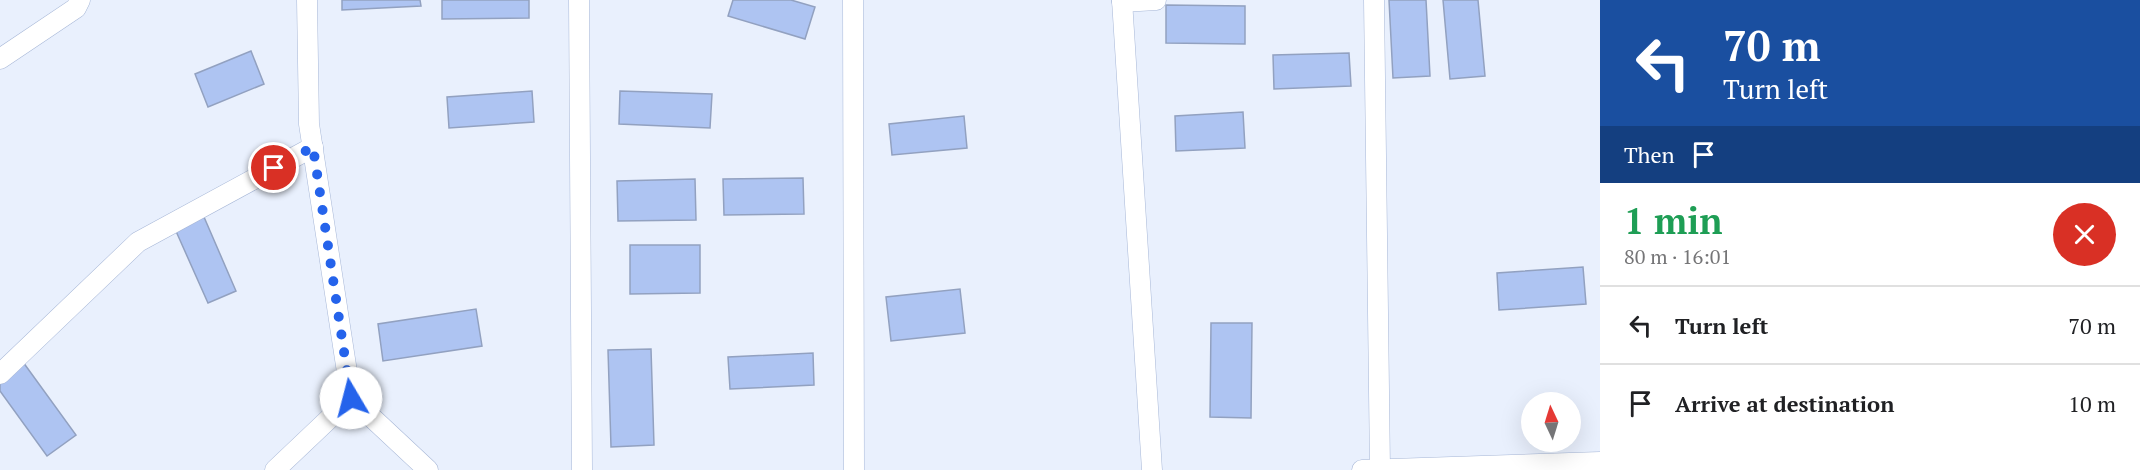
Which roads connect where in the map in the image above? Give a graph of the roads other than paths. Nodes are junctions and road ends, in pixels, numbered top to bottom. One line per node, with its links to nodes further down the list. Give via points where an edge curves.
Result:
1 (80, 0): 8 (street, via 76,8)
2 (307, 0): 9 (street, via 309,124)
3 (579, 0): 16 (street)
4 (853, 0): 17 (street)
5 (1156, 0): 7 (street)
6 (1374, 0): 13 (street)
7 (1122, 1): 18 (street)
8 (0, 59)
9 (313, 147): 10 (street, via 138,242); 11 (street)
10 (0, 374)
11 (351, 398): 14 (street); 15 (street)
12 (1600, 462): 13 (street)
13 (1380, 469): 19 (street)
14 (275, 470)
15 (428, 470)
16 (582, 470)
17 (854, 470)
18 (1152, 470)
19 (1362, 470)

